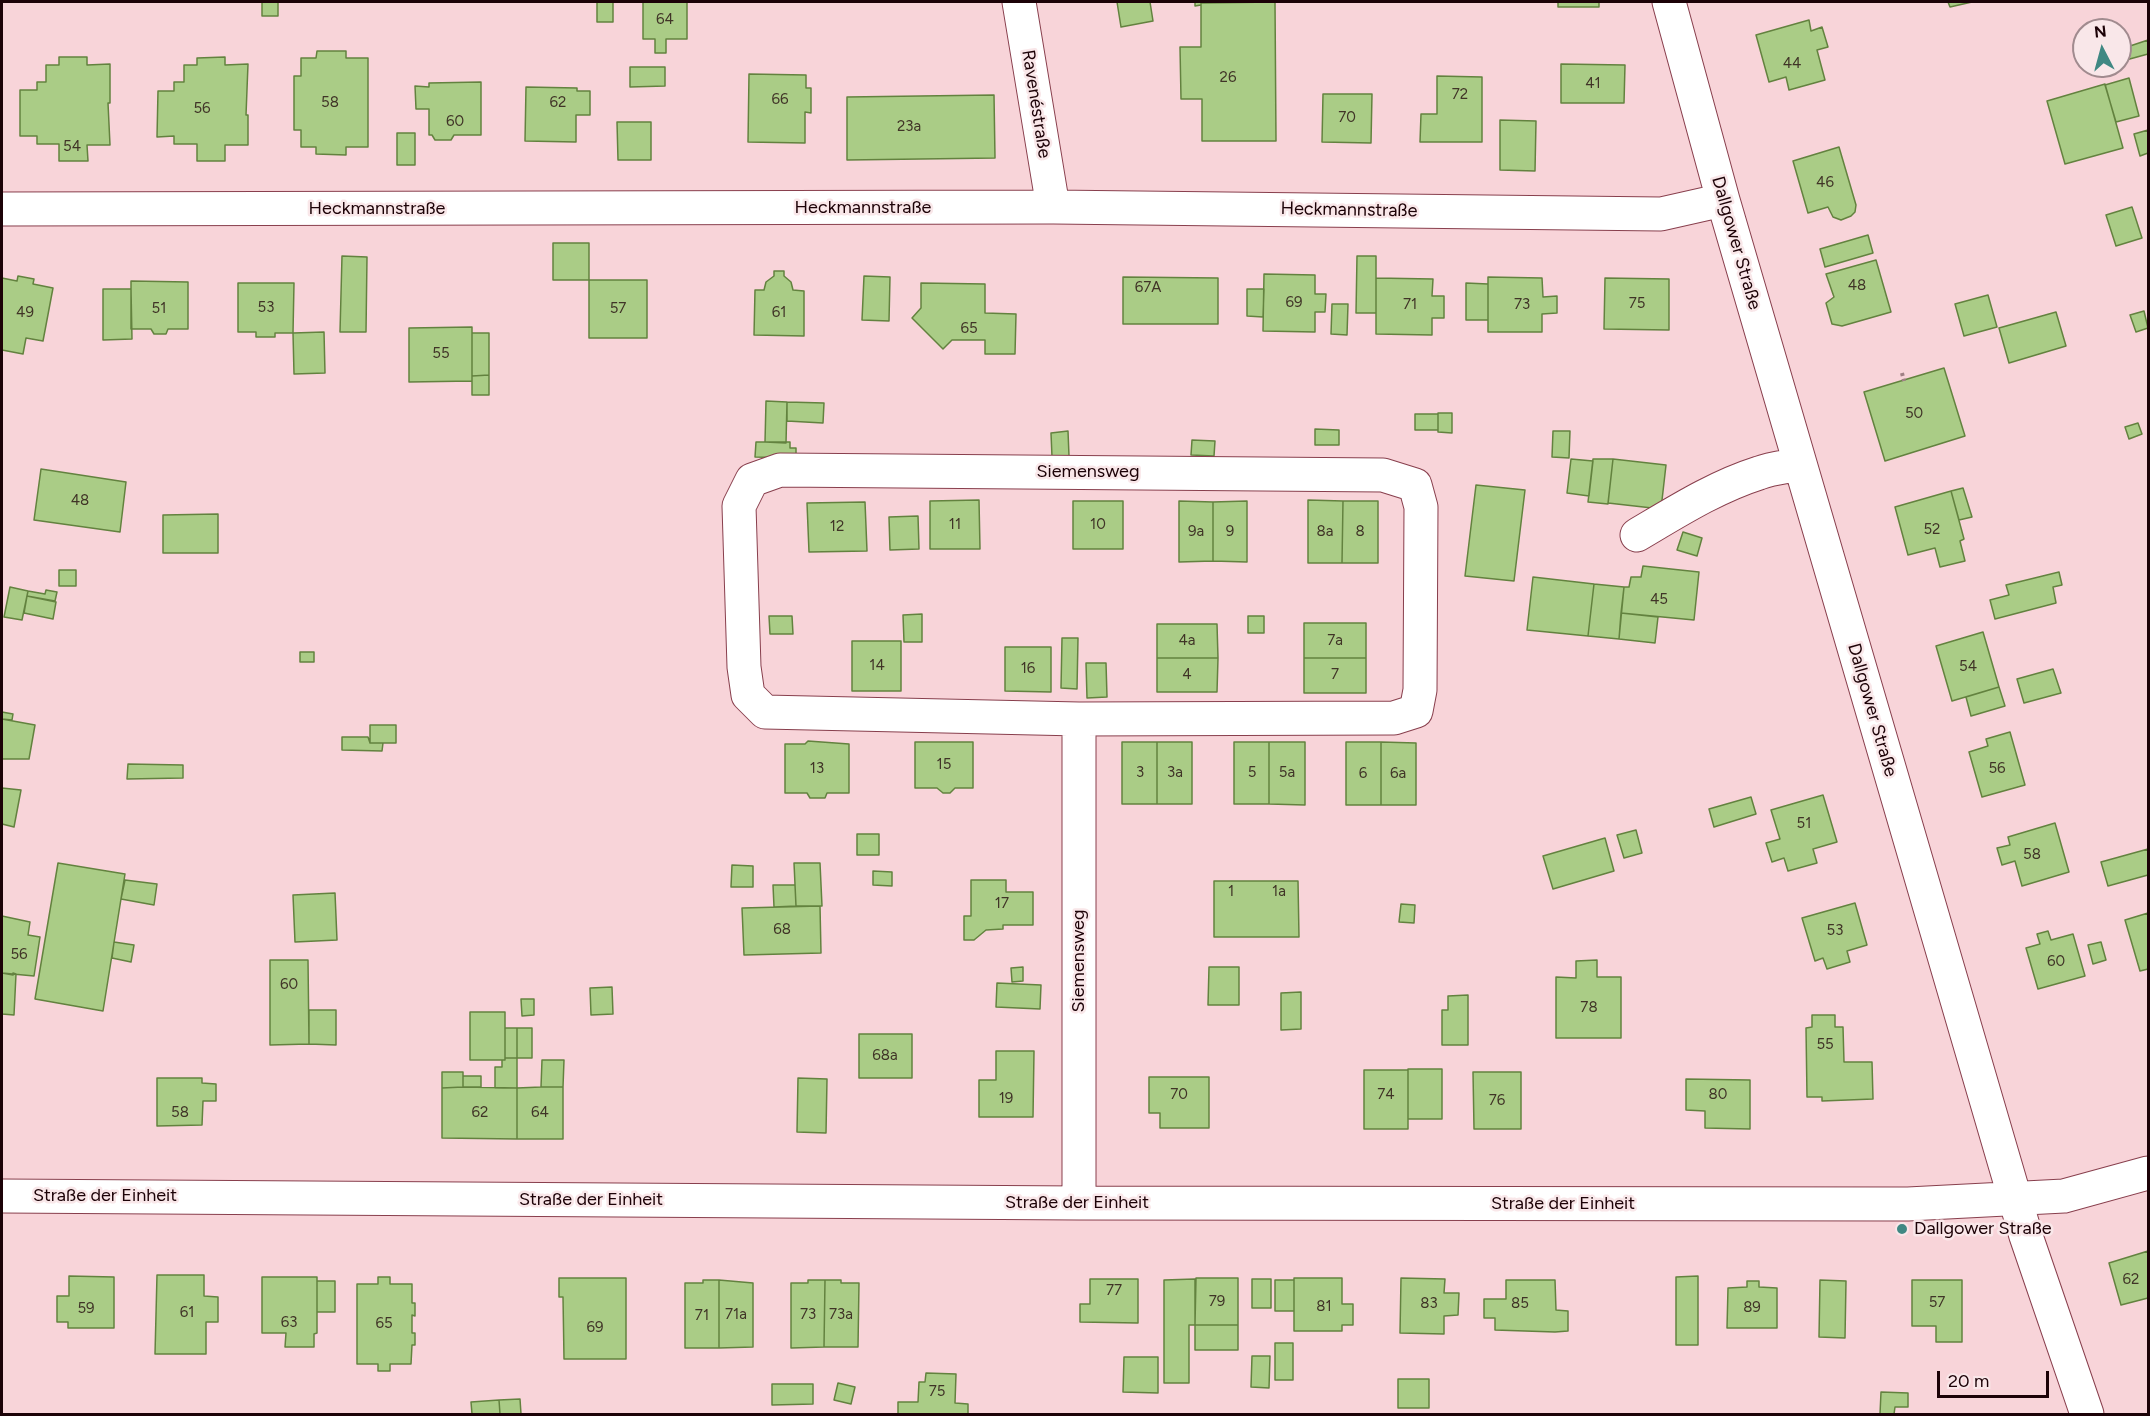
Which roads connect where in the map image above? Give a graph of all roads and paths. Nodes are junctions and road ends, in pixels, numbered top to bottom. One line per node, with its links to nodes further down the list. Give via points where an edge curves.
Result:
1 (1019, 2): 4 (street, Ravenéstraße)
2 (1670, 2): 3 (street, Dallgower Straße)
3 (1723, 200): 4 (street, Heckmannstraße, via 1661,214); 8 (street, Dallgower Straße)
4 (1053, 207): 5 (street, Heckmannstraße)
5 (2, 209)
6 (1902, 373): 7 (path)
7 (1904, 381)
8 (1800, 464): 9 (street, via 1761,472 1727,485); 13 (street, Dallgower Straße)
9 (1637, 535)
10 (1079, 719): 10 (street, Siemensweg, via 1394,718 1416,711 1420,690 1421,507 1415,485 1383,475 780,470 752,480 739,506 744,667 748,694 765,712); 14 (street, Siemensweg)
11 (2148, 1173): 13 (street, Straße der Einheit, via 2064,1196)
12 (2, 1196): 14 (street, Straße der Einheit)
13 (2015, 1200): 14 (street, Straße der Einheit, via 1908,1204); 15 (street, Dallgower Straße)
14 (1079, 1203)
15 (2086, 1414)

